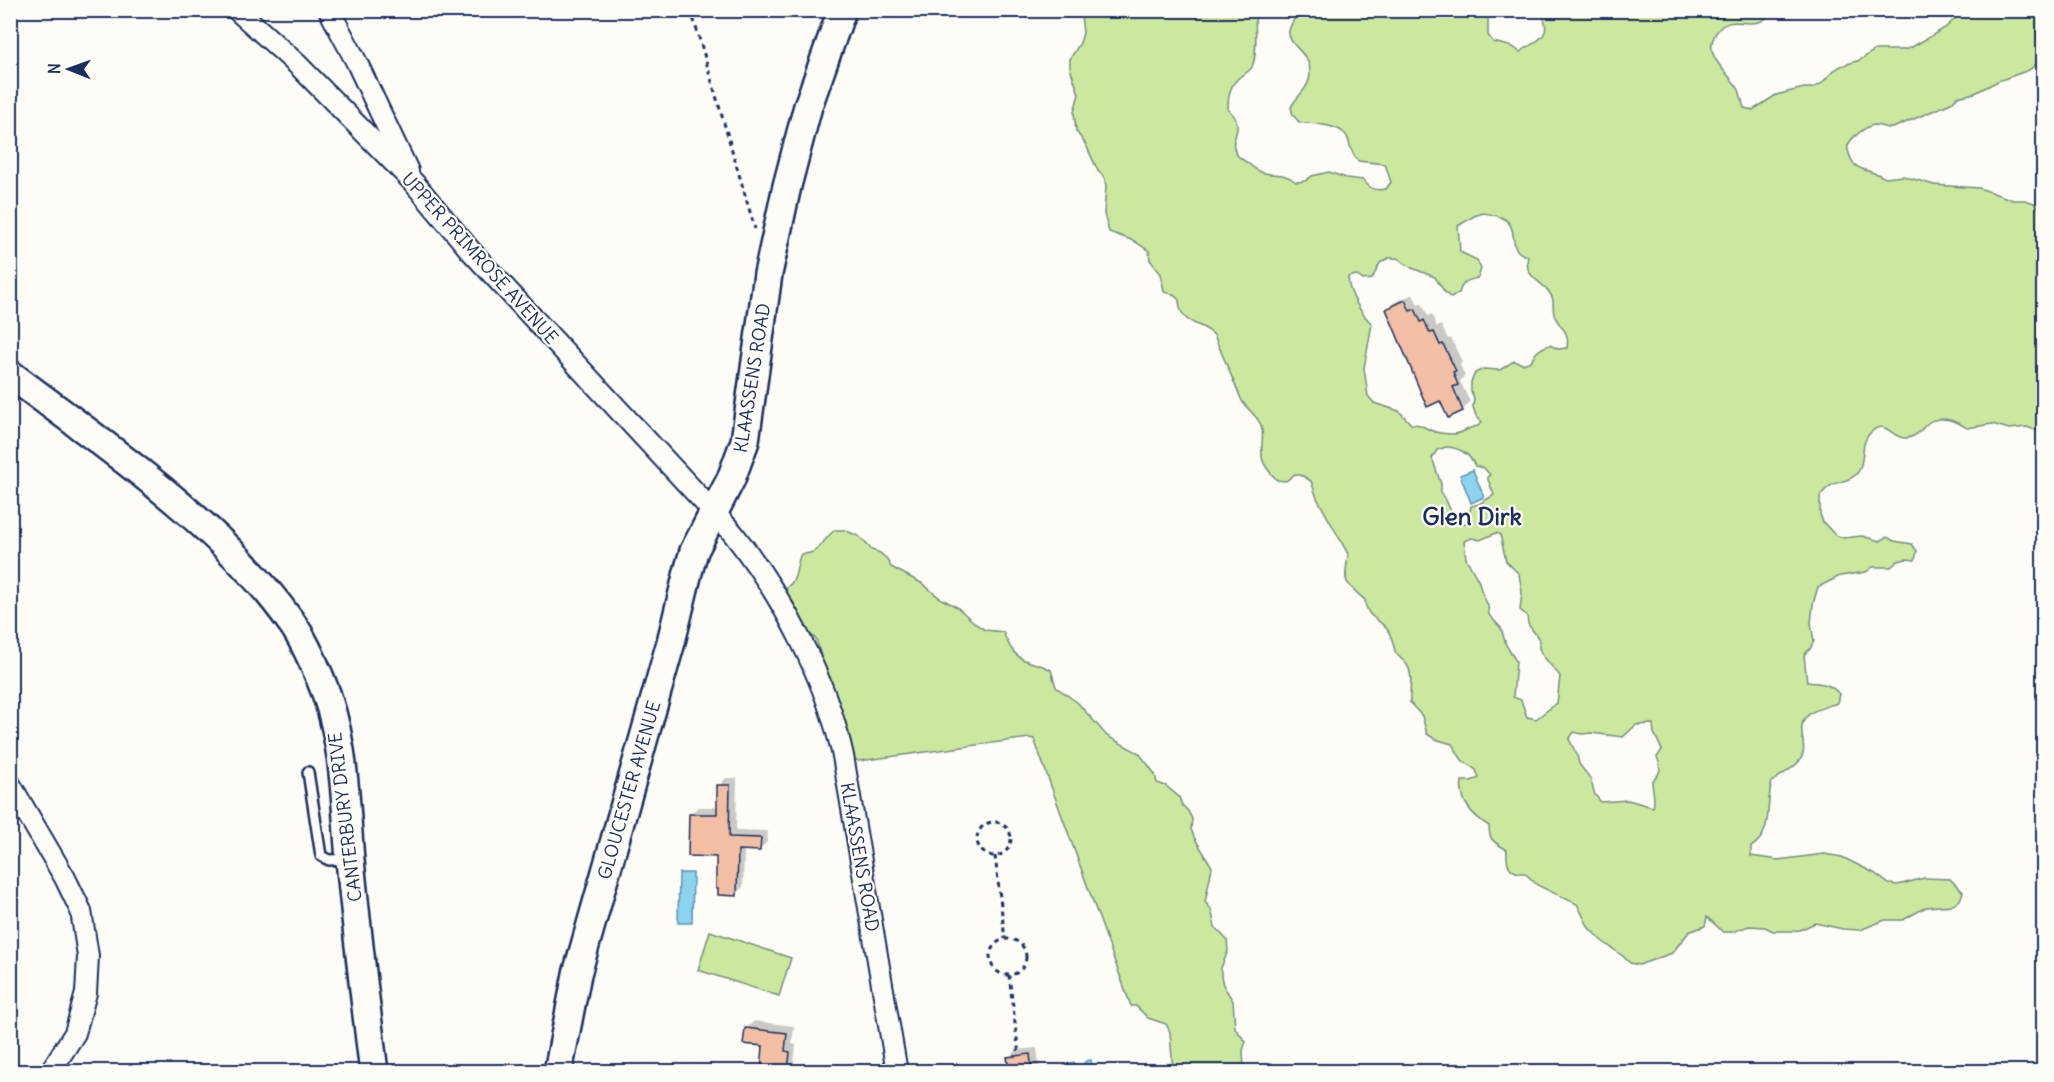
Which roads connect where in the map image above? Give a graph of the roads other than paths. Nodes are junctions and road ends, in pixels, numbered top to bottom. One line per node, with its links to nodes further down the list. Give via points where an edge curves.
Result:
1 (237, 10): 4 (street, UPPER PRIMROSE AVENUE, via 298,64)
2 (329, 10): 4 (street)
3 (842, 10): 6 (street, KLAASSENS ROAD, via 808,106 787,186 768,274 745,441)
4 (415, 184): 6 (street, UPPER PRIMROSE AVENUE, via 470,250)
5 (10, 374): 10 (street, CANTERBURY DRIVE, via 154,484 220,542 292,623 321,678 331,710 344,774)
6 (714, 513): 13 (street, GLOUCESTER AVENUE, via 688,572 577,974); 14 (street, KLAASSENS ROAD, via 770,584 797,632 836,722)
7 (308, 771): 10 (lane, via 321,856 326,860)
8 (10, 784): 9 (street)
9 (17, 808): 11 (street, via 81,911 88,956 86,993 75,1033)
10 (350, 859): 12 (street, CANTERBURY DRIVE)
11 (50, 1071)
12 (374, 1071)
13 (558, 1071)
14 (897, 1071)

